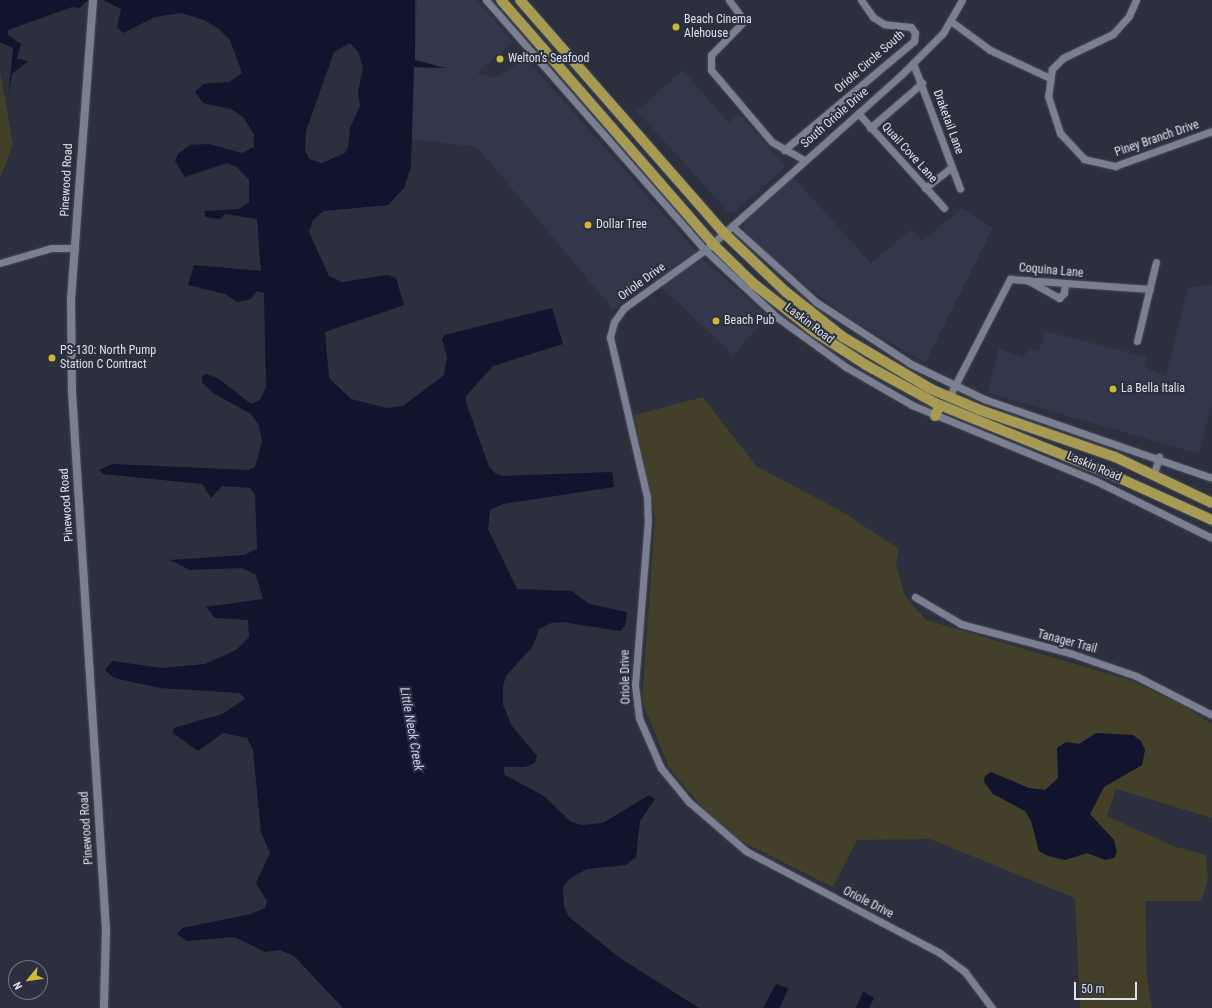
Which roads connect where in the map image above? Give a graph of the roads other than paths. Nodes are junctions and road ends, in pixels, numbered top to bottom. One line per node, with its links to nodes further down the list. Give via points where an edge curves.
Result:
1 (93, 0): 28 (street, Pinewood Road)
2 (486, 0): 13 (street, Laskin Road)
3 (500, 0): 12 (main road, Laskin Road)
4 (520, 0): 10 (main road, Laskin Road)
5 (729, 0): 19 (street, via 744,22 711,55 709,65 751,117)
6 (861, 0): 19 (street, Oriole Circle South, via 873,17 884,24 911,27 915,33 914,41)
7 (962, 0): 9 (street, South Oriole Drive)
8 (1136, 0): 14 (street, via 1128,16 1113,34 1063,58)
9 (952, 22): 11 (street, South Oriole Drive); 14 (street, via 990,50)
10 (571, 56): 12 (main road); 26 (main road, Laskin Road)
11 (913, 63): 15 (street, Draketail Lane); 16 (street, South Oriole Drive)
12 (559, 66): 13 (street); 27 (main road, Laskin Road)
13 (551, 74): 27 (street, Laskin Road)
14 (1048, 77): 18 (street, Piney Branch Drive, via 1054,121 1068,144 1090,163 1125,165)
15 (922, 83): 17 (street); 21 (street, Draketail Lane)
16 (858, 113): 17 (street, Quail Cove Lane); 20 (street, South Oriole Drive)
17 (870, 128): 22 (street, Quail Cove Lane)
18 (1212, 132)
19 (784, 150): 20 (street)
20 (804, 160): 25 (street, South Oriole Drive)
21 (952, 167): 22 (street); 23 (street, Draketail Lane)
22 (925, 188): 24 (street, Quail Cove Lane)
23 (960, 189)
24 (944, 208)
25 (732, 226): 26 (street, South Oriole Drive); 35 (street, Laskin Road, via 784,276 837,318 883,348)
26 (724, 233): 27 (street, South Oriole Drive); 36 (main road, Laskin Road, via 786,292 838,333 892,368)
27 (709, 246): 37 (main road, Laskin Road, via 815,332 866,365); 38 (street, Laskin Road, via 757,300 832,357); 48 (street, Oriole Drive, via 624,308 611,328 611,347 647,497 648,520 634,668 637,706 643,730 667,777 728,838 797,880 940,953 965,972)
28 (75, 248): 29 (street, via 52,248); 47 (street, Pinewood Road, via 72,394 106,929)
29 (0, 262)
30 (1156, 262): 33 (street)
31 (1021, 277): 32 (street, Coquina Lane); 32 (street, via 1059,298 1064,293); 35 (street, Coquina Lane, via 1006,282)
32 (1065, 284): 33 (street, Coquina Lane)
33 (1150, 289): 34 (street)
34 (1137, 341)
35 (954, 386): 36 (street, Coquina Lane); 39 (street, Laskin Road)
36 (949, 397): 40 (main road, Laskin Road)
37 (940, 405): 38 (main road); 43 (main road, Laskin Road, via 1115,476)
38 (935, 416): 44 (street, Laskin Road, via 1096,481)
39 (1159, 457): 40 (street); 41 (street, Laskin Road)
40 (1154, 474): 42 (main road, Laskin Road)
41 (1212, 478)
42 (1211, 501)
43 (1212, 520)
44 (1212, 538)
45 (914, 597): 46 (street, Tanager Trail, via 961,624 1070,653 1136,676)
46 (1212, 715)
47 (104, 1008)
48 (992, 1008)

